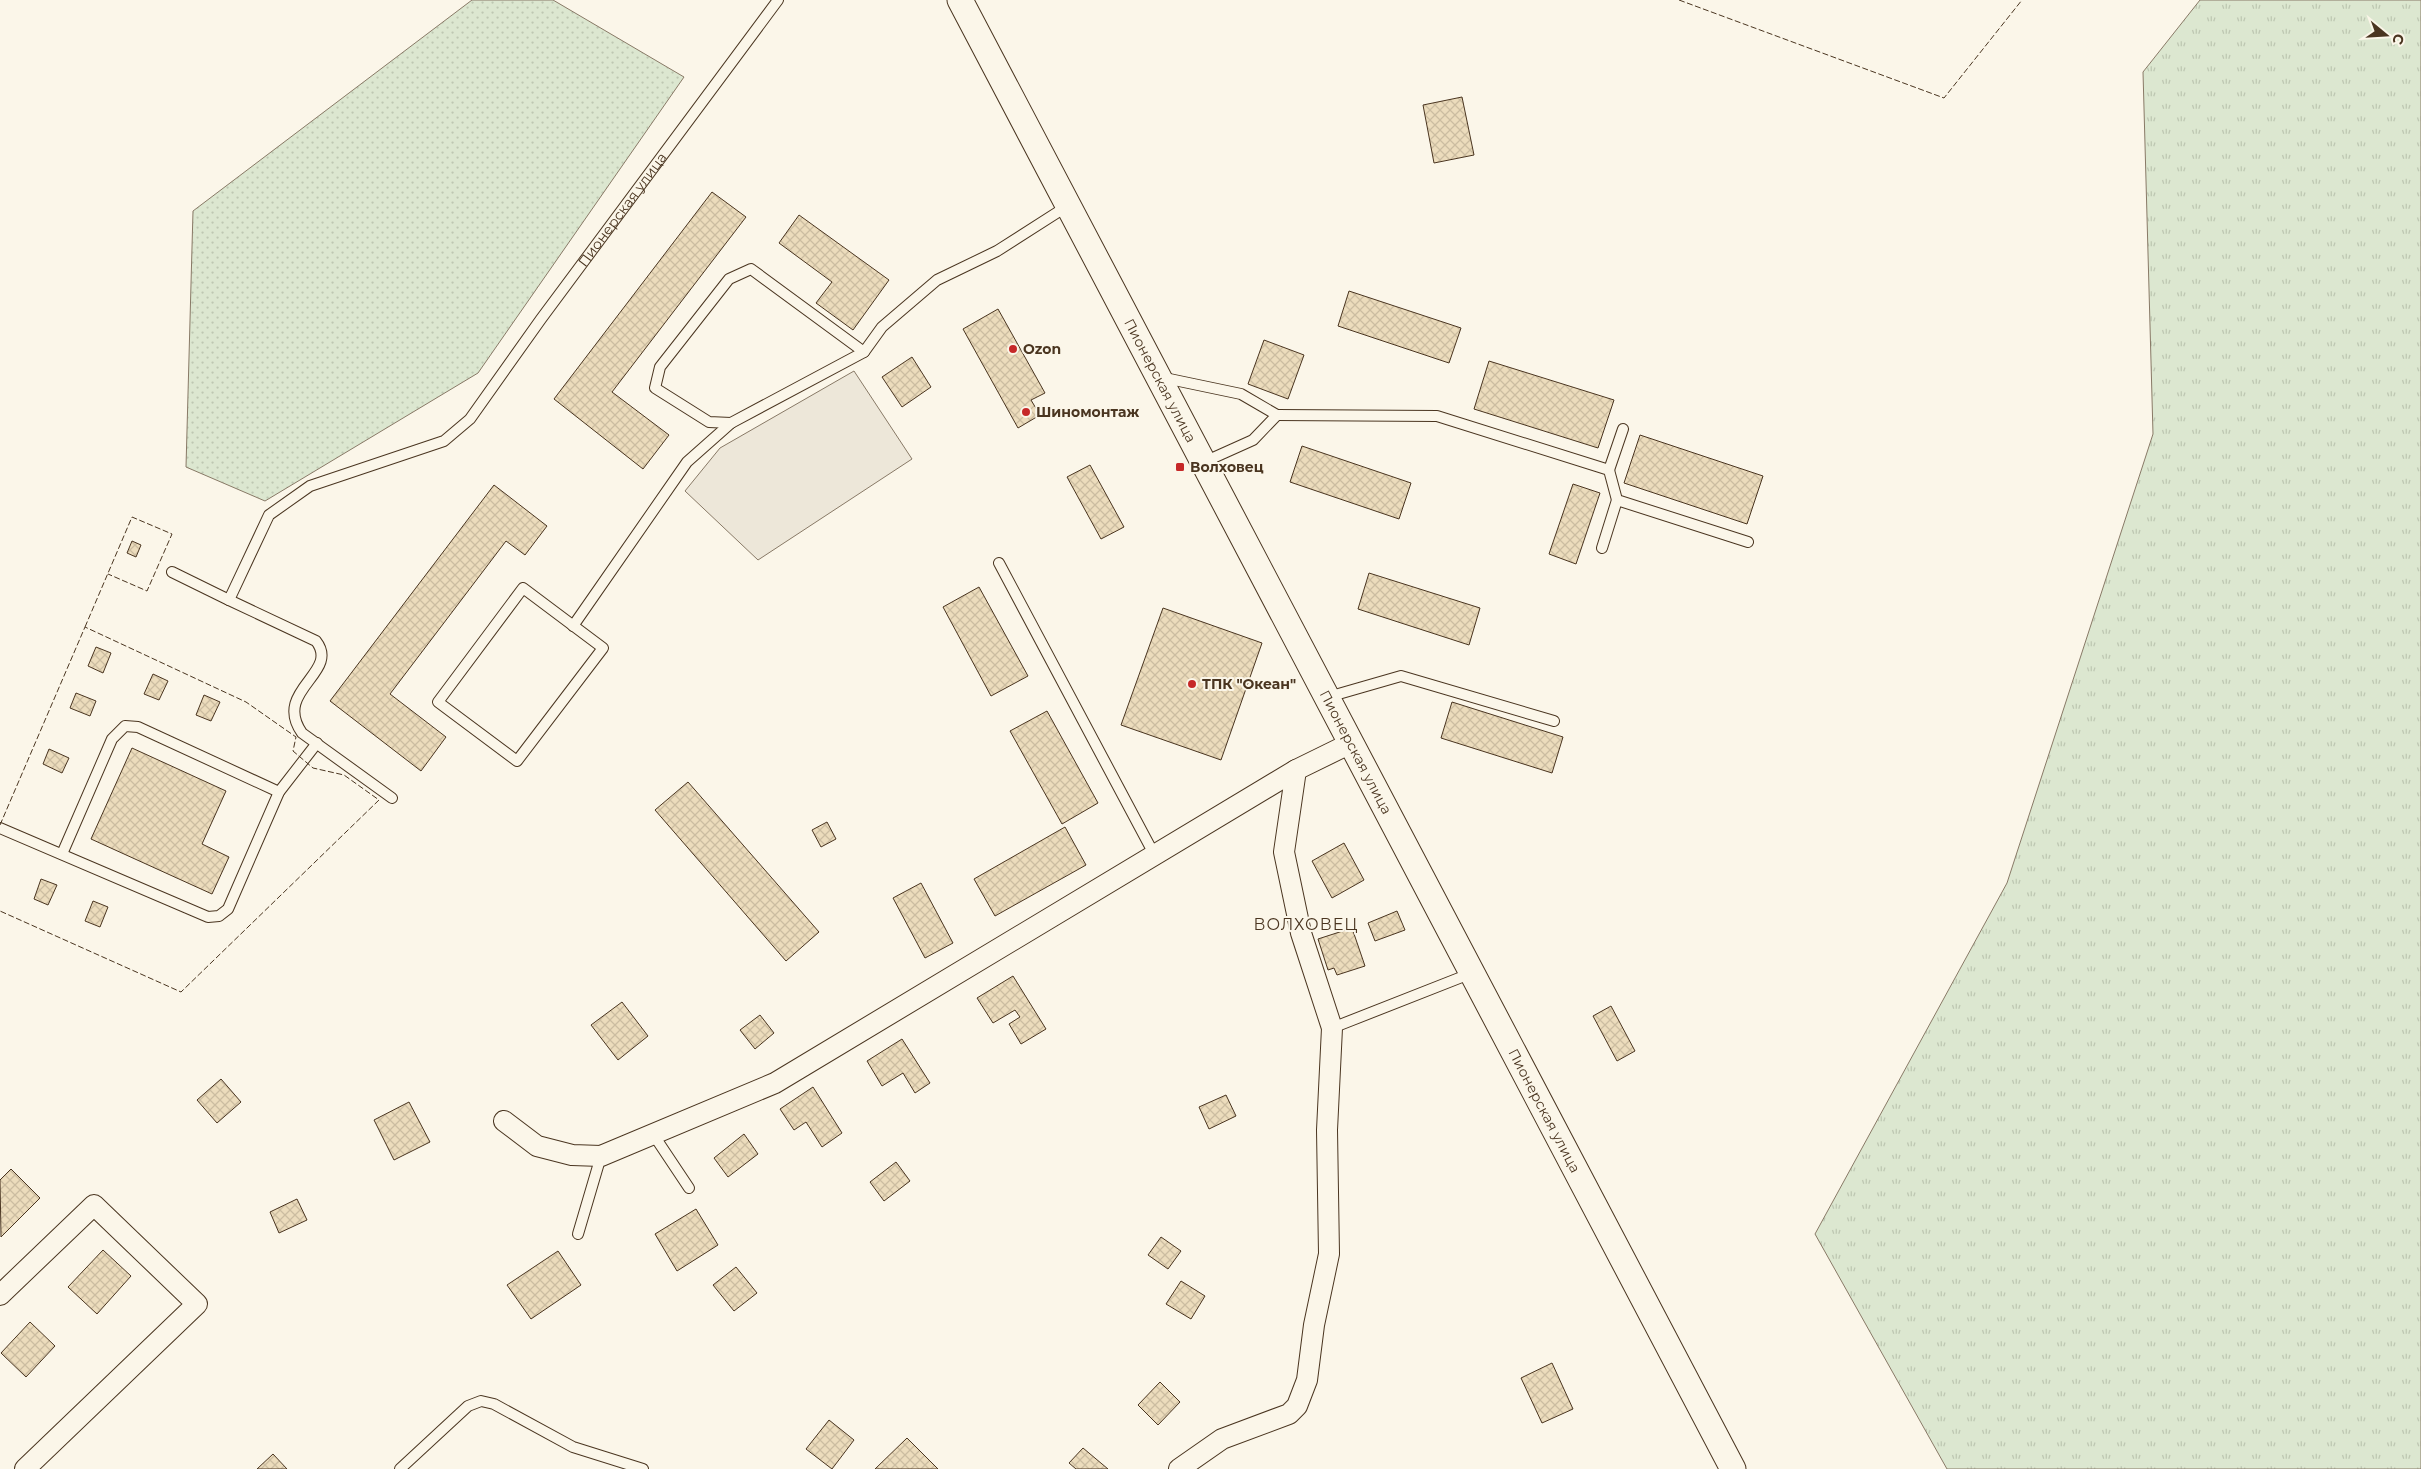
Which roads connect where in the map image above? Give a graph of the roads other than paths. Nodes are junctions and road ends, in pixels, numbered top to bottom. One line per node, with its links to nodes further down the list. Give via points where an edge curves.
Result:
1 (778, 0): 16 (lane, Пионерская улица, via 470,420 444,441 310,486 269,515)
2 (960, 0): 3 (street, Пионерская улица)
3 (1067, 204): 4 (lane, via 997,250 937,280 882,327); 5 (street, Пионерская улица)
4 (864, 352): 7 (lane); 7 (lane, via 751,269 729,279 660,367 655,388 709,422)
5 (1159, 376): 6 (lane, via 1240,394); 9 (street, Пионерская улица)
6 (1277, 415): 9 (lane, via 1253,440); 10 (lane, via 1437,416)
7 (731, 423): 17 (lane, via 687,462)
8 (1623, 429): 10 (lane)
9 (1204, 462): 18 (street, Пионерская улица)
10 (1609, 470): 11 (lane)
11 (1617, 500): 12 (lane); 13 (lane)
12 (1748, 542)
13 (1602, 548)
14 (999, 563): 27 (lane)
15 (172, 572): 16 (lane)
16 (229, 600): 21 (lane, via 310,638 321,648 317,669 293,709 297,726)
17 (573, 626): 17 (lane, via 523,588 438,702 517,761 602,648)
18 (1328, 697): 19 (lane, via 1401,676); 20 (street, Пионерская улица)
19 (1554, 721)
20 (1351, 743): 22 (street); 28 (street, Пионерская улица)
21 (317, 744): 23 (lane); 24 (lane)
22 (1296, 770): 27 (street); 29 (street, via 1284,852 1301,933)
23 (279, 792): 26 (lane, via 228,909 219,916 208,917); 26 (lane, via 138,727 125,726 112,740)
24 (392, 798)
25 (0, 828): 26 (lane)
26 (62, 854)
27 (1154, 854): 31 (street, via 774,1083)
28 (1472, 973): 29 (lane); 40 (street, Пионерская улица)
29 (1332, 1028): 39 (street, via 1327,1130 1329,1254 1303,1395 1288,1414 1222,1439)
30 (504, 1121): 32 (street, via 537,1146 572,1156)
31 (653, 1134): 32 (street); 33 (lane)
32 (600, 1156): 34 (lane)
33 (689, 1188)
34 (578, 1234)
35 (0, 1295): 36 (street, via 94,1205 197,1304)
36 (25, 1469)
37 (400, 1469): 38 (lane, via 468,1406 481,1401 512,1413 573,1447)
38 (643, 1469)
39 (1179, 1469)
40 (1733, 1469)

